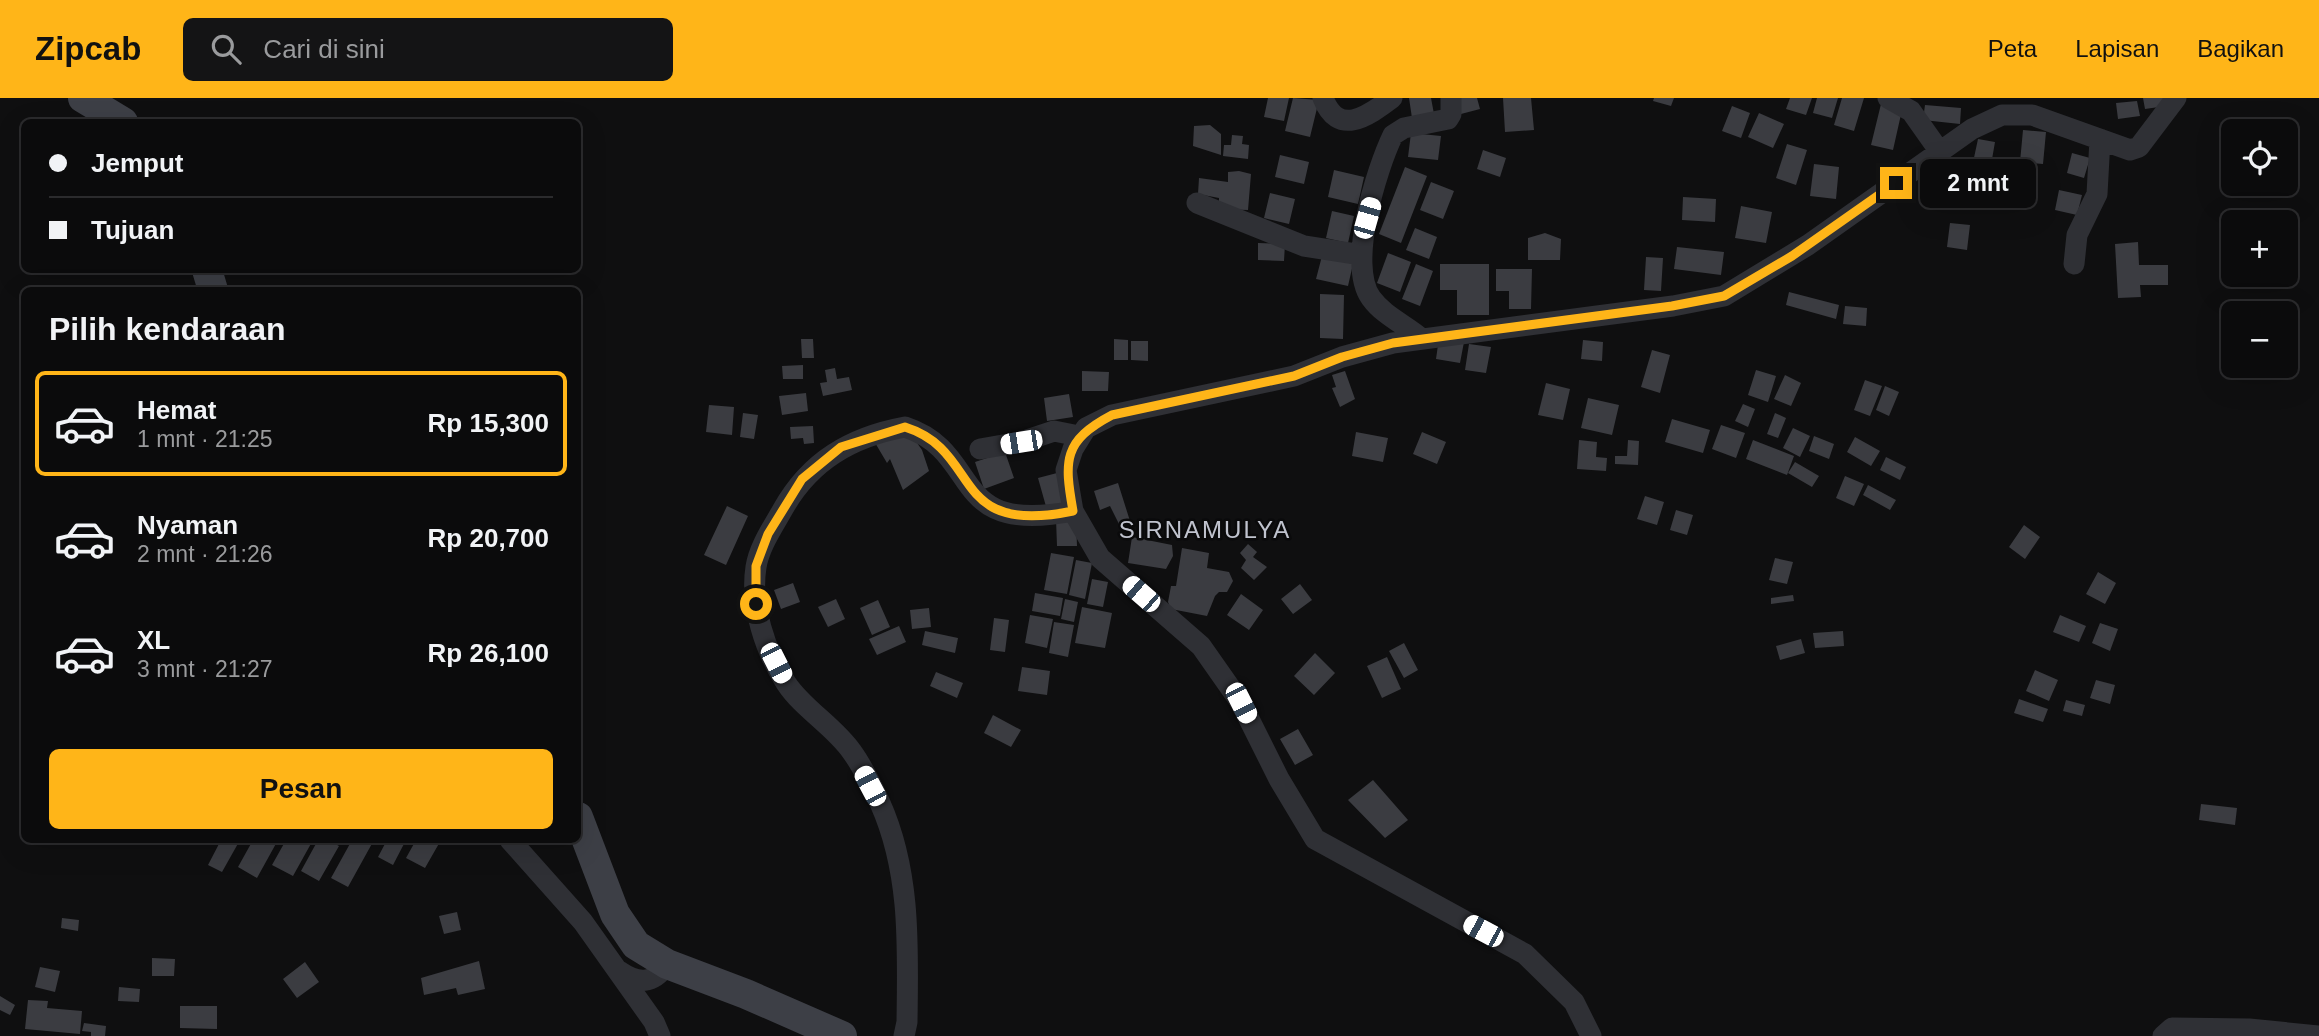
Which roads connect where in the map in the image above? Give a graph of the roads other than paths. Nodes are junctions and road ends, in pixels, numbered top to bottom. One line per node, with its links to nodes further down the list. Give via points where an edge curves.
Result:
1 (83, 98): 7 (main road)
2 (1323, 98): 3 (street, via 1330,115 1346,120 1375,111)
3 (1392, 98)
4 (1451, 98): 11 (street, via 1448,119 1404,128 1393,135 1367,218)
5 (1888, 98): 9 (street, via 1911,111)
6 (2176, 98): 8 (street, via 2139,147 2123,150)
7 (118, 119)
8 (2101, 139): 9 (street, via 2032,115 2002,116 1972,129); 12 (street, via 2097,194 2077,235)
9 (1940, 152): 13 (street, via 1808,245 1724,296)
10 (1197, 203): 11 (street, via 1304,246)
11 (1362, 255): 13 (street, via 1361,276 1369,296 1381,311)
12 (2074, 264)
13 (1422, 339): 14 (street, via 1342,357 1294,376 1112,415)
14 (1079, 436): 15 (street, via 1054,431); 16 (street, via 1066,470)
15 (980, 449)
16 (1073, 511): 23 (street, via 1022,517 984,503 941,449 905,427 841,447 802,479 768,534 756,566 756,604 766,643 786,684 852,751 880,803 899,855 908,929); 24 (street, via 1100,558 1201,646 1241,703 1315,839 1525,954 1574,1002)
17 (581, 825): 19 (main road, via 614,914 636,945)
18 (513, 843): 20 (street, via 583,922)
19 (667, 964): 20 (street, via 661,973 634,982); 22 (main road)
20 (618, 971): 21 (street)
21 (660, 1036)
22 (842, 1036)
23 (904, 1036)
24 (1591, 1036)
25 (2163, 1036): 26 (street, via 2172,1028)
26 (2319, 1036)

